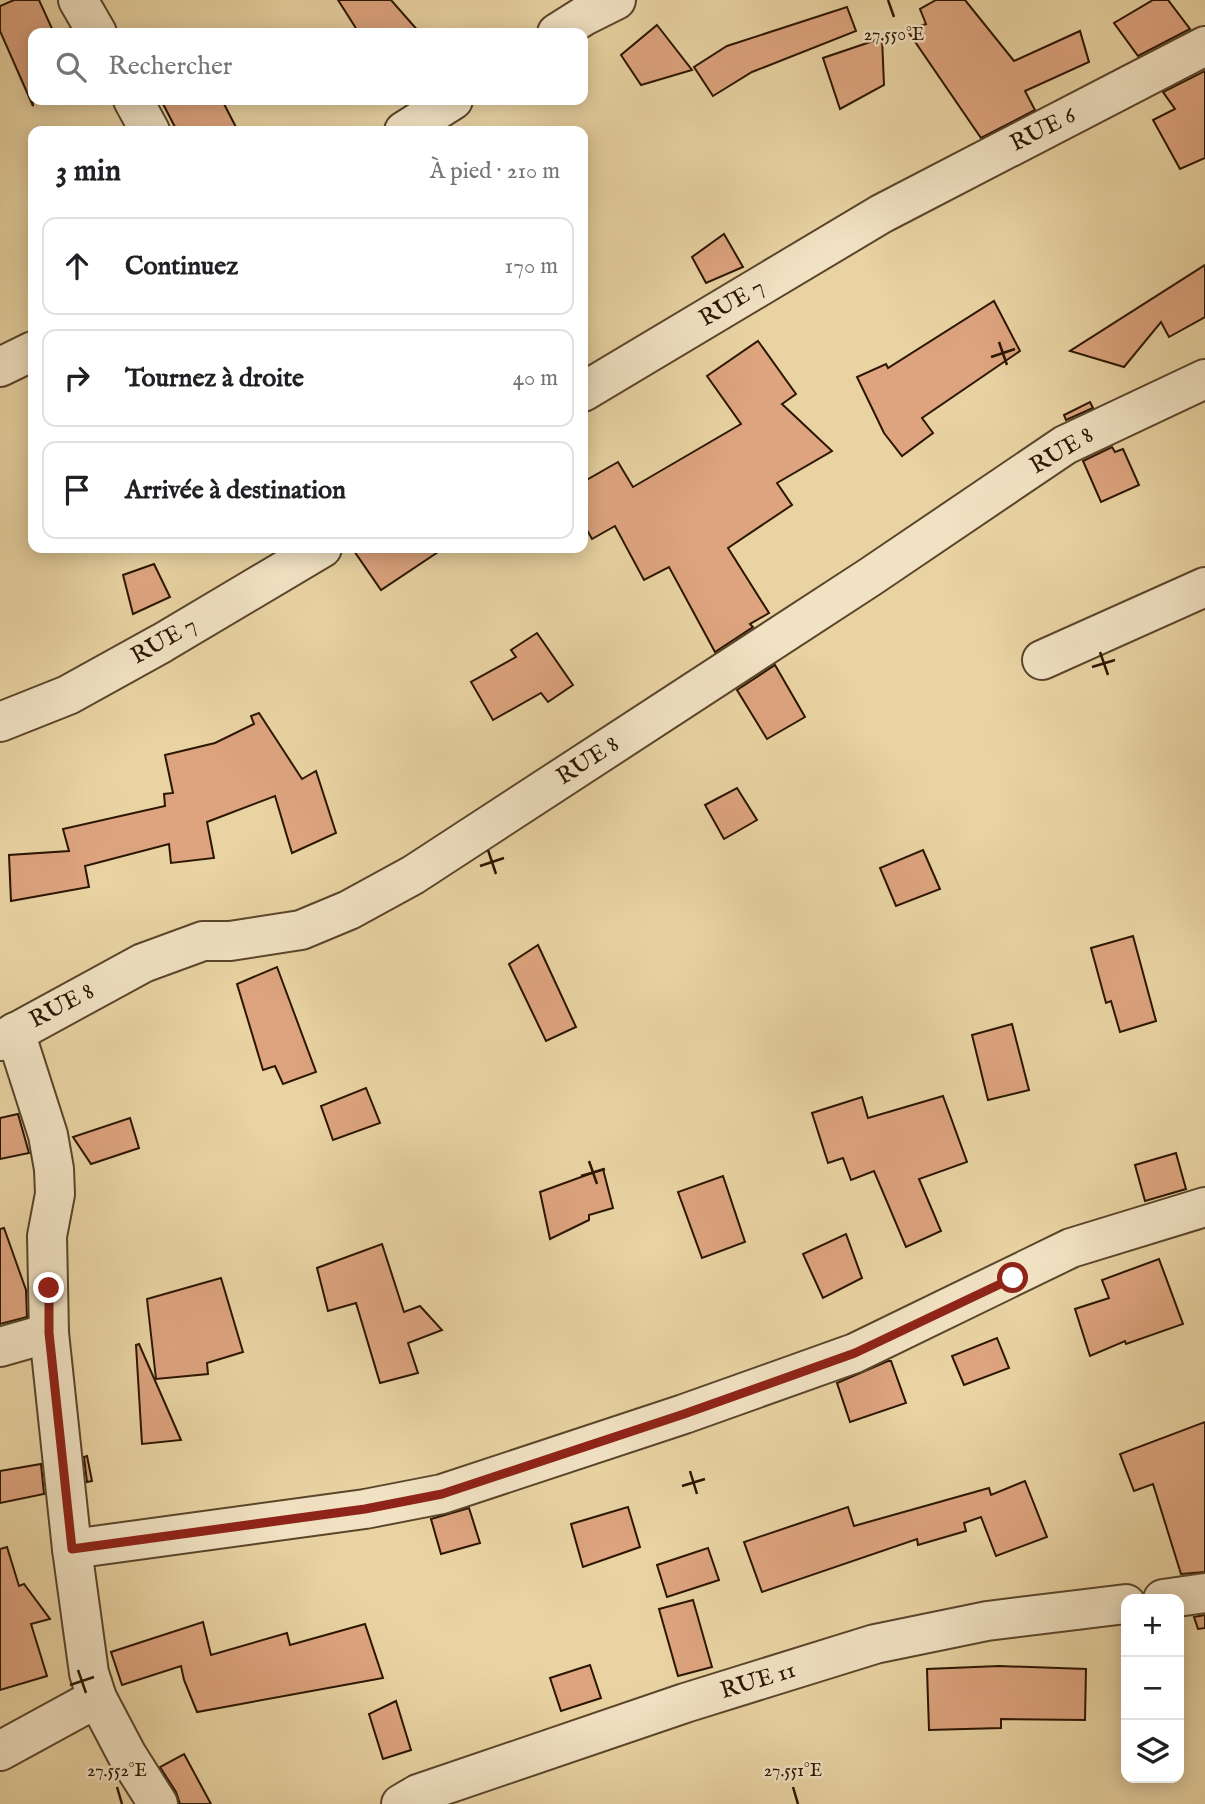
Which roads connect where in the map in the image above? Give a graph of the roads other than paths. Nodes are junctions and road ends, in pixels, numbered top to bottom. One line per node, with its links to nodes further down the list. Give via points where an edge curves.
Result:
1 (78, 0): 3 (street)
2 (616, 0): 4 (street)
3 (94, 28)
4 (565, 28)
5 (1205, 46): 10 (street, RUE 6)
6 (136, 105): 8 (street)
7 (445, 105): 9 (street)
8 (147, 126)
9 (412, 126)
10 (881, 214): 14 (street, RUE 7)
11 (28, 353): 12 (street)
12 (0, 367)
13 (1205, 379): 19 (street, RUE 8, via 1065,445 413,875 301,930 204,942 153,958)
14 (588, 389)
15 (314, 553): 18 (street, RUE 7, via 68,695)
16 (1205, 587): 17 (street)
17 (1042, 660)
18 (0, 722)
19 (8, 1036): 21 (street, via 48,1135 54,1169 55,1194 47,1237)
20 (1205, 1207): 23 (street, via 1071,1248 855,1353 442,1494 365,1509)
21 (49, 1333): 22 (street); 23 (street)
22 (0, 1347)
23 (72, 1549): 27 (street, via 89,1673)
24 (1205, 1593): 25 (street)
25 (1184, 1596)
26 (1121, 1605): 30 (street, RUE 11, via 987,1620 876,1644 685,1703 418,1794)
27 (97, 1698): 28 (street); 29 (street)
28 (0, 1751)
29 (158, 1804)
30 (401, 1804)

